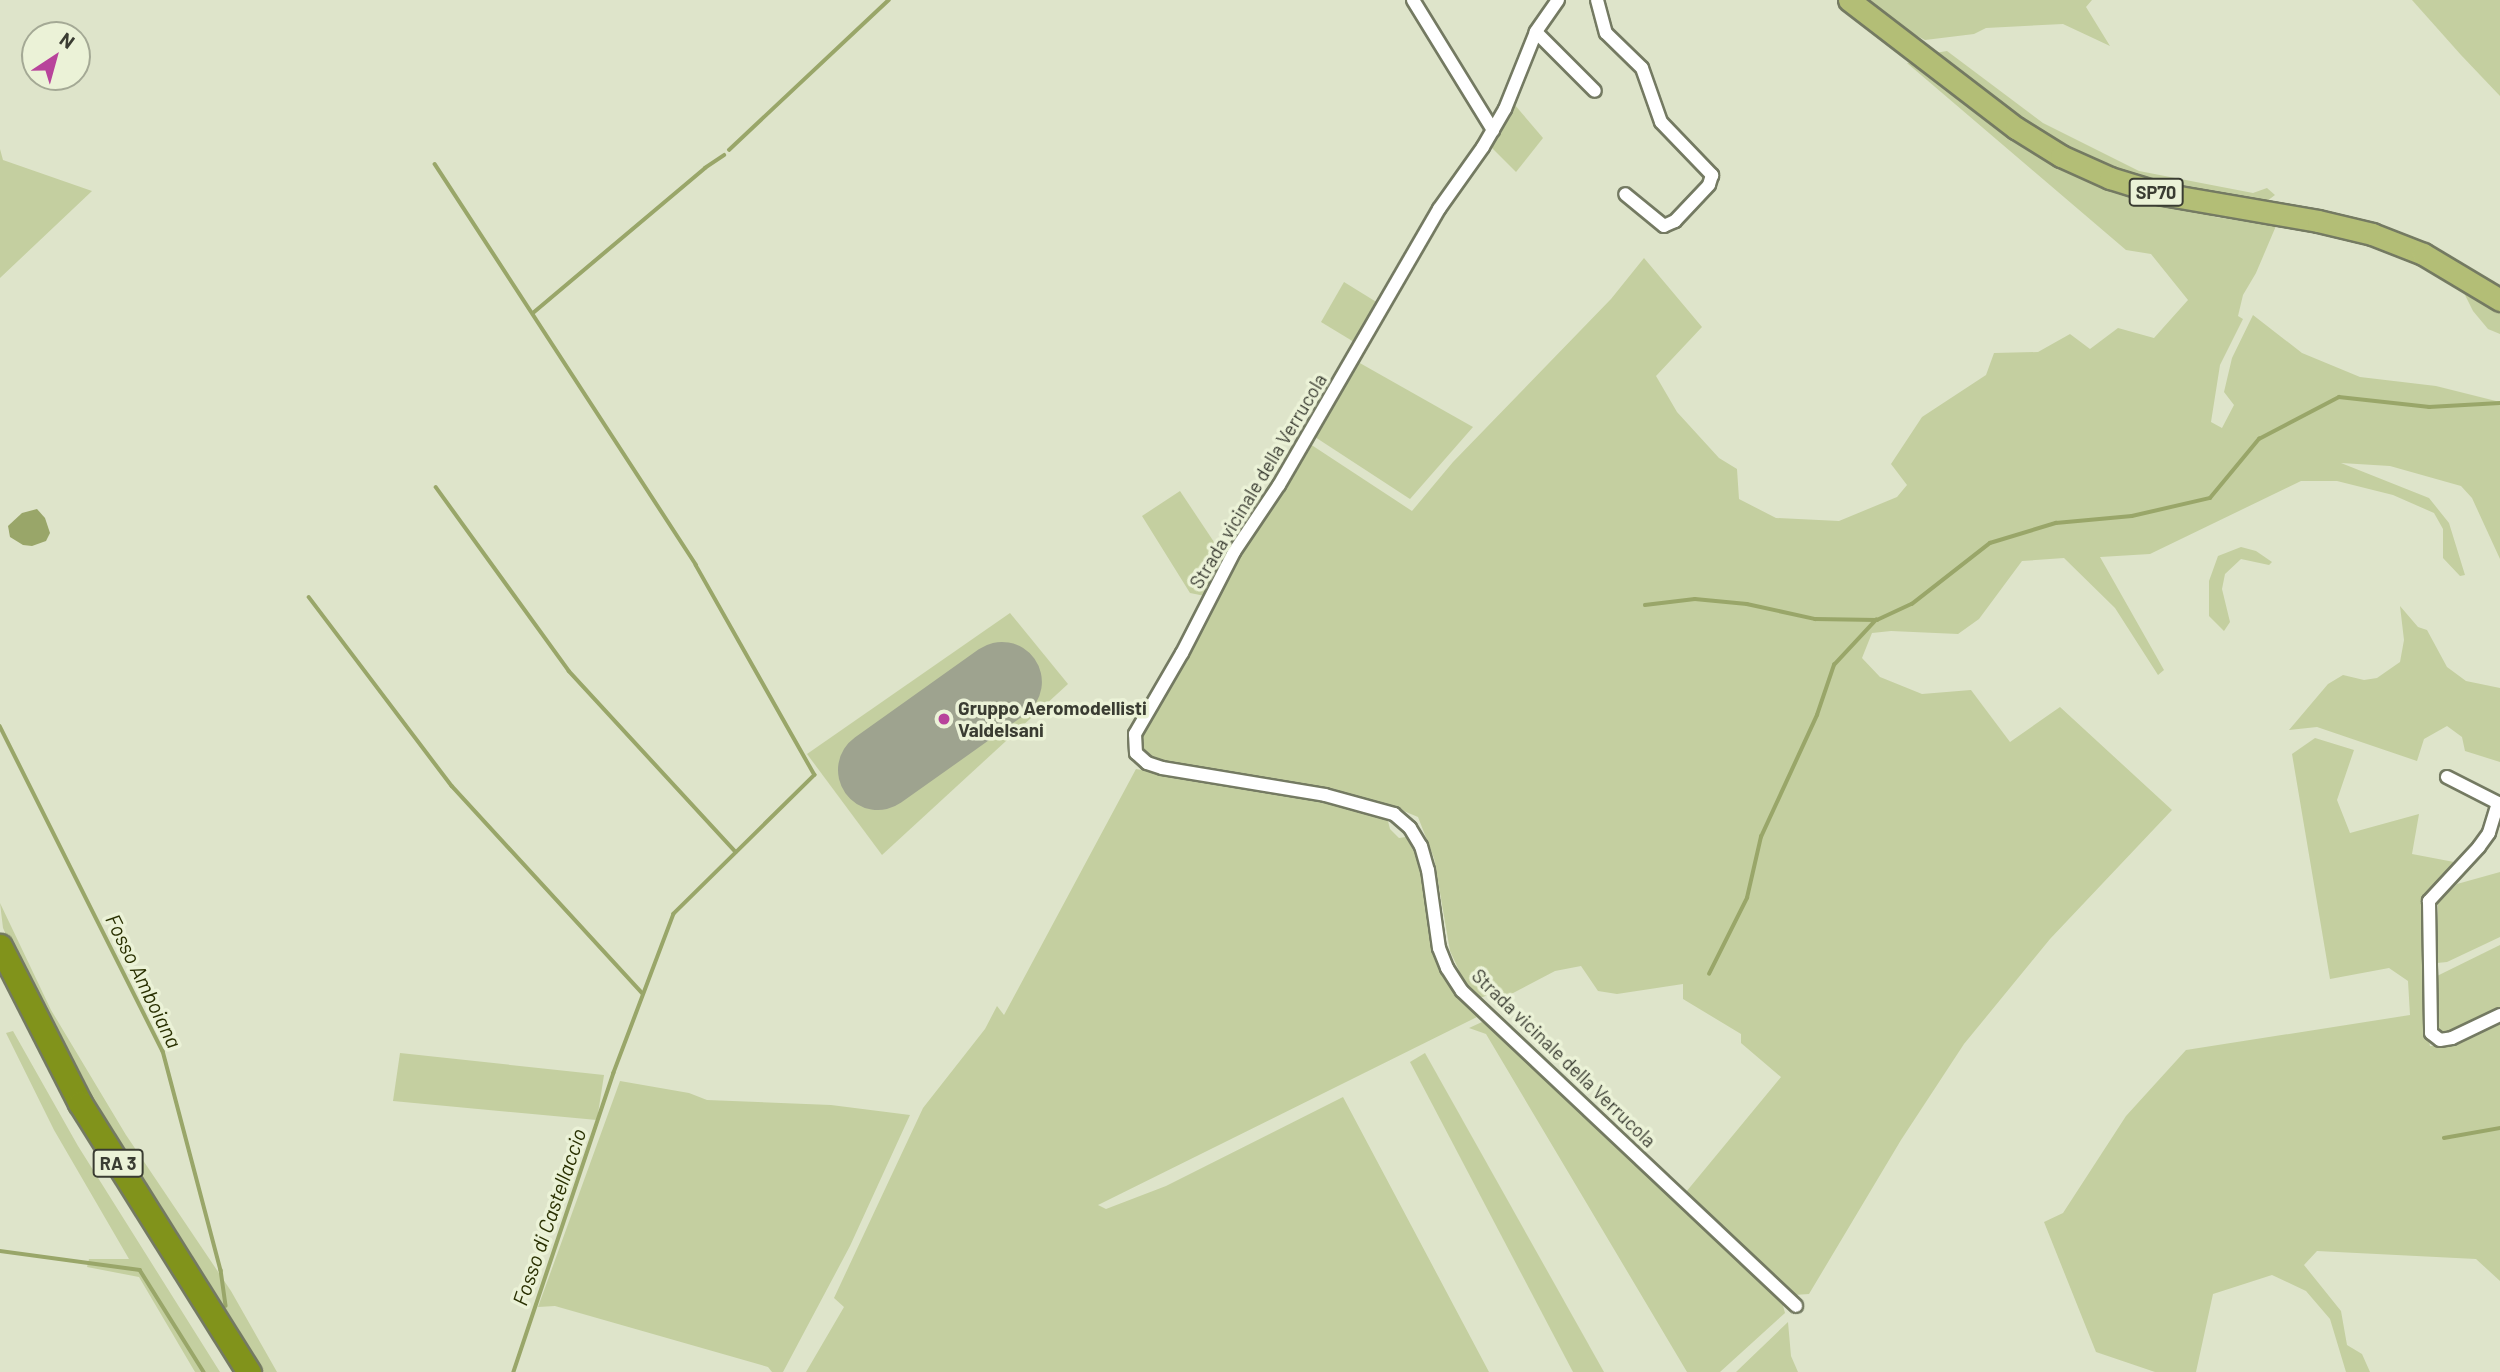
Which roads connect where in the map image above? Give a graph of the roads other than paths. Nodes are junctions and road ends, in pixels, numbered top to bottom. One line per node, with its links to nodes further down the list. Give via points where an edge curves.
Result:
1 (1413, 0): 7 (street)
2 (1558, 0): 5 (street)
3 (1597, 0): 8 (street, via 1606,33 1642,68 1661,122 1712,175 1709,185 1675,221 1664,226)
4 (1849, 0): 9 (main road, SP70, via 2016,128 2061,156 2162,194 2318,220 2372,234 2423,254)
5 (1536, 32): 6 (street); 7 (street)
6 (1595, 91)
7 (1493, 130): 14 (street, Strada vicinale della Verrucola, via 1439,209 1279,485 1234,552 1135,734 1136,754 1161,768 1325,795 1394,814 1421,846 1439,948 1462,991)
8 (1625, 194)
9 (2500, 300)
10 (2447, 777): 13 (street, via 2498,803 2490,833 2429,901 2431,1033 2440,1040 2452,1038)
11 (0, 946): 16 (highway, RA 3, via 80,1103)
12 (0, 978): 15 (highway, RA 3, via 64,1101)
13 (2500, 1015)
14 (1796, 1306)
15 (231, 1372)
16 (249, 1372)

